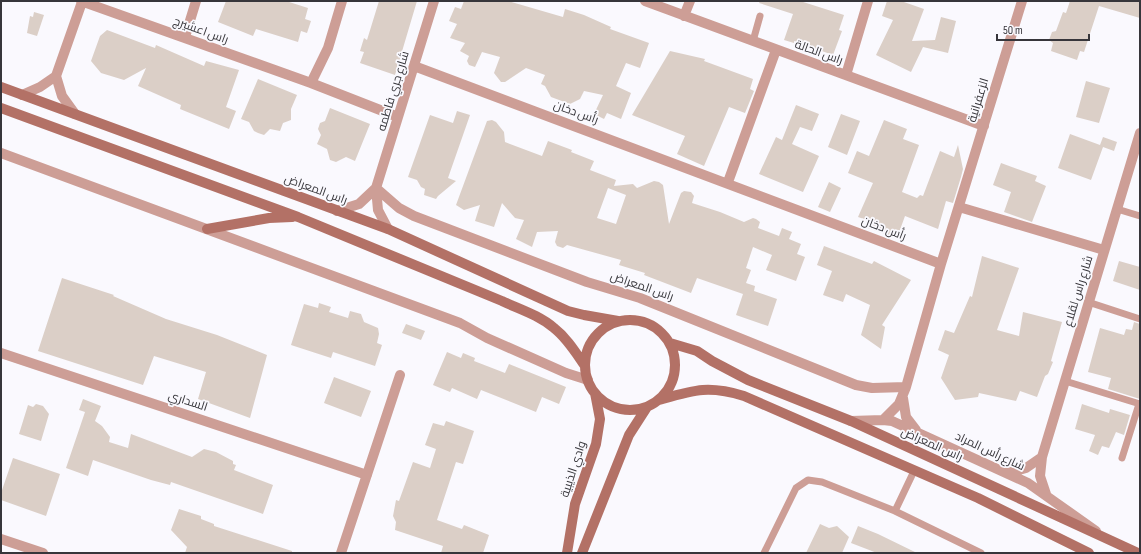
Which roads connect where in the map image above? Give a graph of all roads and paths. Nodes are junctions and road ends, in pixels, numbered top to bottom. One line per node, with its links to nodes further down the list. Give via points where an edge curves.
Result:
1 (82, 1): 11 (street, راس اعشيرج); 16 (street, راس اعشيرج)
2 (196, 1): 11 (street)
3 (342, 1): 17 (street, via 328,48)
4 (434, 1): 14 (street, شارع جري فاطمه)
5 (645, 1): 9 (street, راس الحالة)
6 (690, 1): 9 (street)
7 (868, 1): 15 (street)
8 (1022, 1): 23 (street, الزعفرانية)
9 (684, 16): 12 (street, راس الحالة)
10 (760, 16): 12 (lane)
11 (184, 38): 17 (street, راس اعشيرج)
12 (754, 41): 13 (street, راس الحالة)
13 (776, 50): 15 (street, راس الحالة); 26 (street)
14 (414, 66): 22 (street, شارع جري فاطمه); 26 (street, رأس دخان)
15 (846, 75): 23 (street, راس الحالة)
16 (56, 76): 19 (street); 21 (street, via 62,96)
17 (310, 82): 22 (street, راس اعشيرج)
18 (1, 87): 19 (street, راس المعراض)
19 (22, 95): 21 (street, راس المعراض)
20 (1, 108): 32 (street)
21 (74, 114): 30 (street, راس المعراض)
22 (398, 117): 27 (street, شارع جري فاطمه)
23 (984, 126): 28 (street, الزعفرانية)
24 (1140, 133): 29 (street, شارع راس لقلاع)
25 (1, 153): 33 (street)
26 (728, 182): 36 (street, رأس دخان)
27 (376, 188): 30 (street, شارع جري فاطمه, via 359,204); 34 (street, شارع جري فاطمه, via 378,210); 46 (street, راس المعراض, via 399,208 414,216 588,282 640,298 856,385 872,388)
28 (959, 207): 35 (street); 36 (street, الزعفرانية)
29 (1116, 209): 31 (lane); 35 (street, شارع راس لقلاع)
30 (337, 211): 34 (street, راس المعراض)
31 (1140, 216)
32 (298, 217): 33 (street, via 269,218); 42 (street, via 534,315 554,328 570,344)
33 (208, 229): 44 (street, via 460,322 487,338)
34 (388, 229): 39 (street, راس المعراض, via 568,310 584,316)
35 (1104, 250): 37 (street, شارع راس لقلاع)
36 (942, 264): 46 (street, الزعفرانية)
37 (1088, 302): 38 (lane); 45 (street, شارع راس لقلاع)
38 (1140, 319)
39 (618, 321): 40 (street, via 633,319 648,323 660,331); 42 (street, via 605,327 594,338 587,351)
40 (670, 343): 49 (street, via 675,361 674,380); 53 (street, راس المعراض, via 697,352 748,380)
41 (1, 353): 59 (street, السداري)
42 (585, 366): 44 (street)
43 (400, 375): 59 (street)
44 (588, 380): 47 (street)
45 (1064, 381): 50 (lane); 55 (street, شارع راس لقلاع)
46 (906, 387): 48 (street, الزعفرانية)
47 (595, 393): 51 (street, via 605,403 618,408 633,410); 66 (street, وادي الذيبية, via 600,419 596,444 575,504)
48 (902, 398): 52 (street, الزعفرانية); 54 (street, via 906,417)
49 (659, 400): 51 (street); 57 (street, via 693,390 710,389 744,396)
50 (1140, 404): 56 (lane)
51 (647, 407): 67 (street, via 628,435)
52 (883, 420): 53 (street, شارع رأس المراد); 54 (street, شارع رأس المراد, via 892,421)
53 (851, 421): 62 (street, راس المعراض)
54 (918, 433): 58 (street, شارع رأس المراد)
55 (1042, 457): 58 (street, via 1026,468); 60 (street, شارع راس لقلاع, via 1040,476)
56 (1122, 458)
57 (914, 471): 61 (lane); 70 (street, via 978,498)
58 (1008, 473): 60 (street, شارع رأس المراد)
59 (367, 475): 65 (street)
60 (1046, 494): 62 (street, شارع رأس المراد)
61 (895, 511): 68 (lane, via 822,482 808,480 796,488); 69 (lane)
62 (1106, 538): 71 (street, راس المعراض)
63 (1, 539): 64 (street)
64 (37, 552)
65 (341, 553)
66 (567, 553)
67 (582, 553)
68 (764, 553)
69 (981, 553)
70 (1089, 553)
71 (1138, 553)

